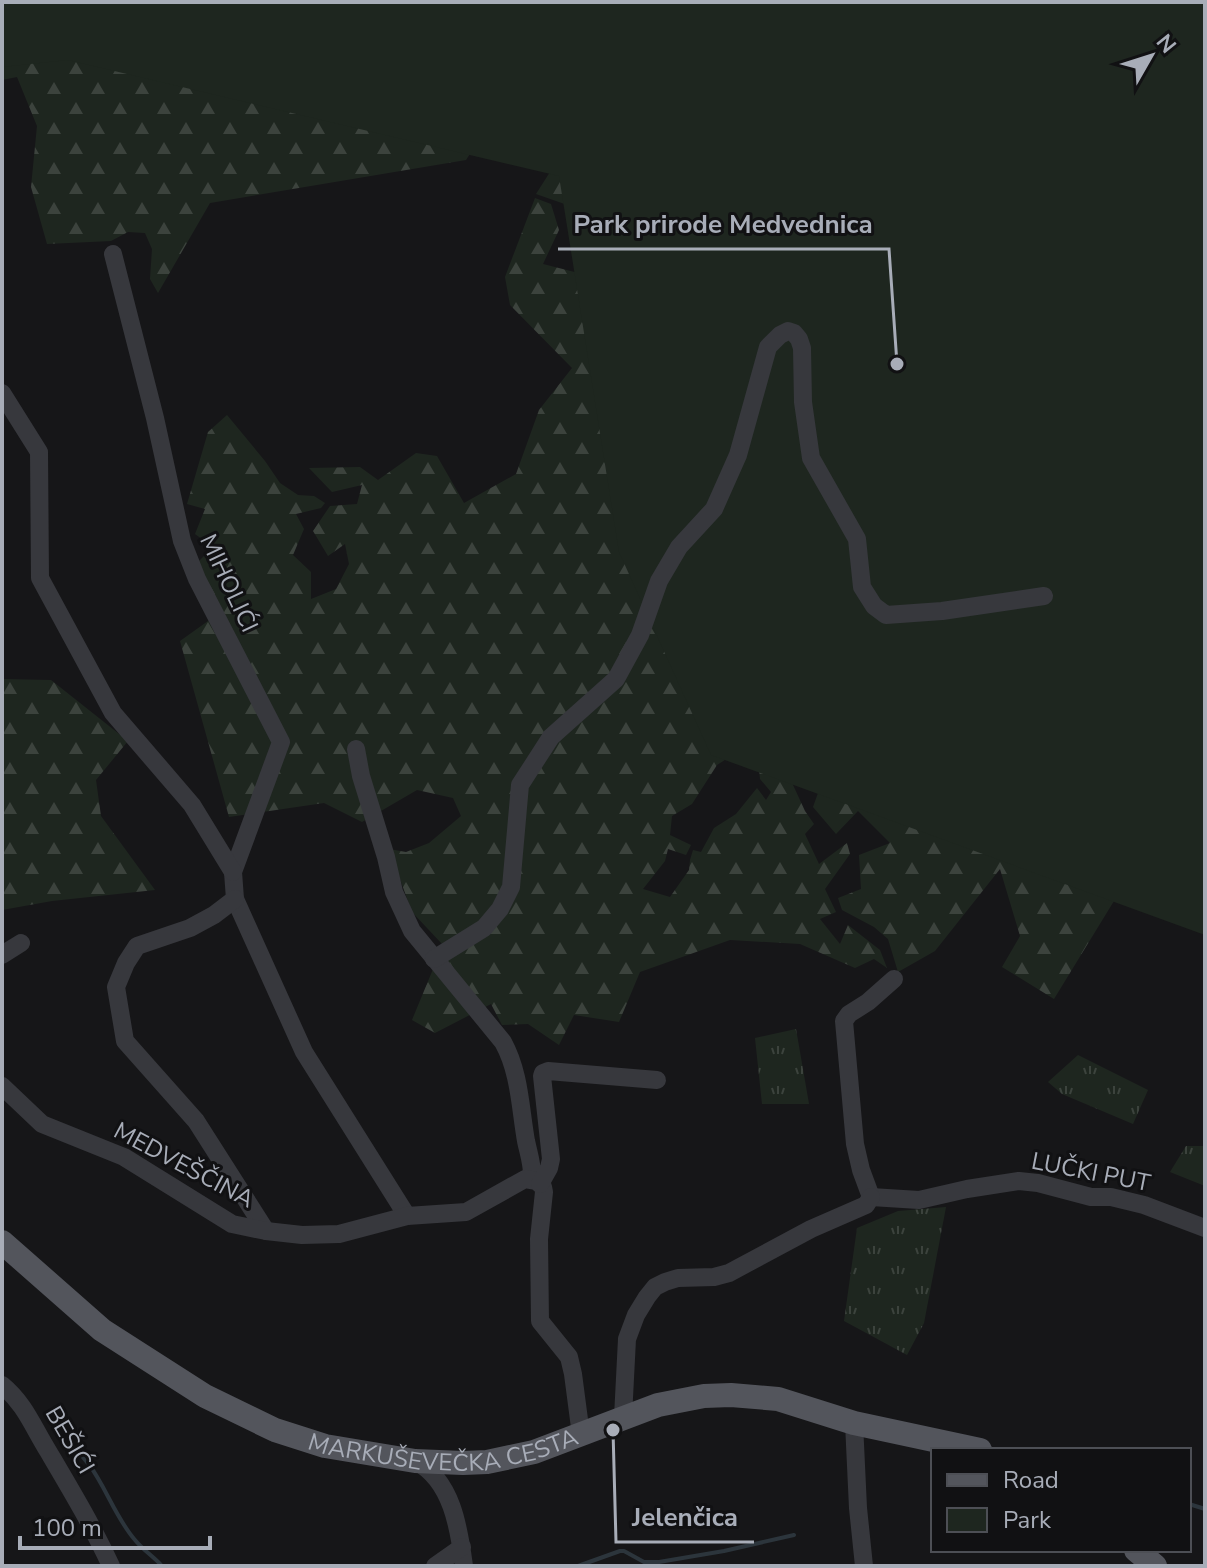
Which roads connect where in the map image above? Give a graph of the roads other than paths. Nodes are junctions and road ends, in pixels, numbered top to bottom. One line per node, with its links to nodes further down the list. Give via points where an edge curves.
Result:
1 (113, 254): 5 (street, MIHOLIĆI, via 182,541 281,742)
2 (2, 393): 5 (street, MIHOLIĆI, via 39,452 40,578 113,713 192,805)
3 (1044, 596): 9 (street, via 886,615 874,606 862,587 857,539 811,458 799,339 788,331 780,335 768,347 738,455 714,509 679,547 659,581 640,635 616,679 551,737 520,785 511,887 500,909 484,928)
4 (356, 749): 9 (street, via 394,892 412,931)
5 (233, 872): 6 (street, MIHOLIĆI)
6 (235, 899): 15 (street, MIHOLIĆI, via 304,1052); 17 (street, MEDVEŠČINA, via 190,928 137,946 116,987 125,1041 196,1121)
7 (21, 943): 8 (street)
8 (2, 955)
9 (434, 959): 13 (street, via 511,1056)
10 (894, 979): 14 (street, via 844,1021 855,1144)
11 (657, 1080): 13 (street, via 543,1073 551,1159)
12 (2, 1086): 17 (street, MEDVEŠČINA, via 42,1124 124,1157 232,1224)
13 (536, 1182): 15 (street, MEDVEŠČINA, via 520,1181 466,1212); 22 (street, via 544,1192 540,1321 569,1357)
14 (871, 1197): 16 (street, LUČKI PUT, via 919,1200 1019,1181 1144,1205); 20 (street, via 866,1205 729,1273 678,1278 655,1287 627,1339)
15 (407, 1216): 17 (street, MEDVEŠČINA, via 339,1234)
16 (1205, 1228)
17 (266, 1231)
18 (2, 1242): 24 (main road, MARKUŠEVEČKA CESTA, via 102,1330 205,1396 275,1430 325,1446)
19 (2, 1385): 29 (street, BEŠIĆI, via 31,1418)
20 (623, 1417): 21 (main road, MARKUŠEVEČKA CESTA, via 677,1400 731,1395 778,1399); 22 (main road, MARKUŠEVEČKA CESTA)
21 (855, 1434): 23 (main road, MARKUŠEVEČKA CESTA, via 879,1428); 31 (street)
22 (581, 1435): 25 (main road, MARKUŠEVEČKA CESTA, via 518,1456)
23 (971, 1448)
24 (415, 1461): 25 (main road, MARKUŠEVEČKA CESTA); 26 (street, via 435,1474)
25 (463, 1463): 26 (street)
26 (445, 1492): 28 (street)
27 (1138, 1552): 32 (main road)
28 (463, 1557): 30 (street)
29 (111, 1566)
30 (435, 1566)
31 (864, 1566)
32 (1155, 1566)

